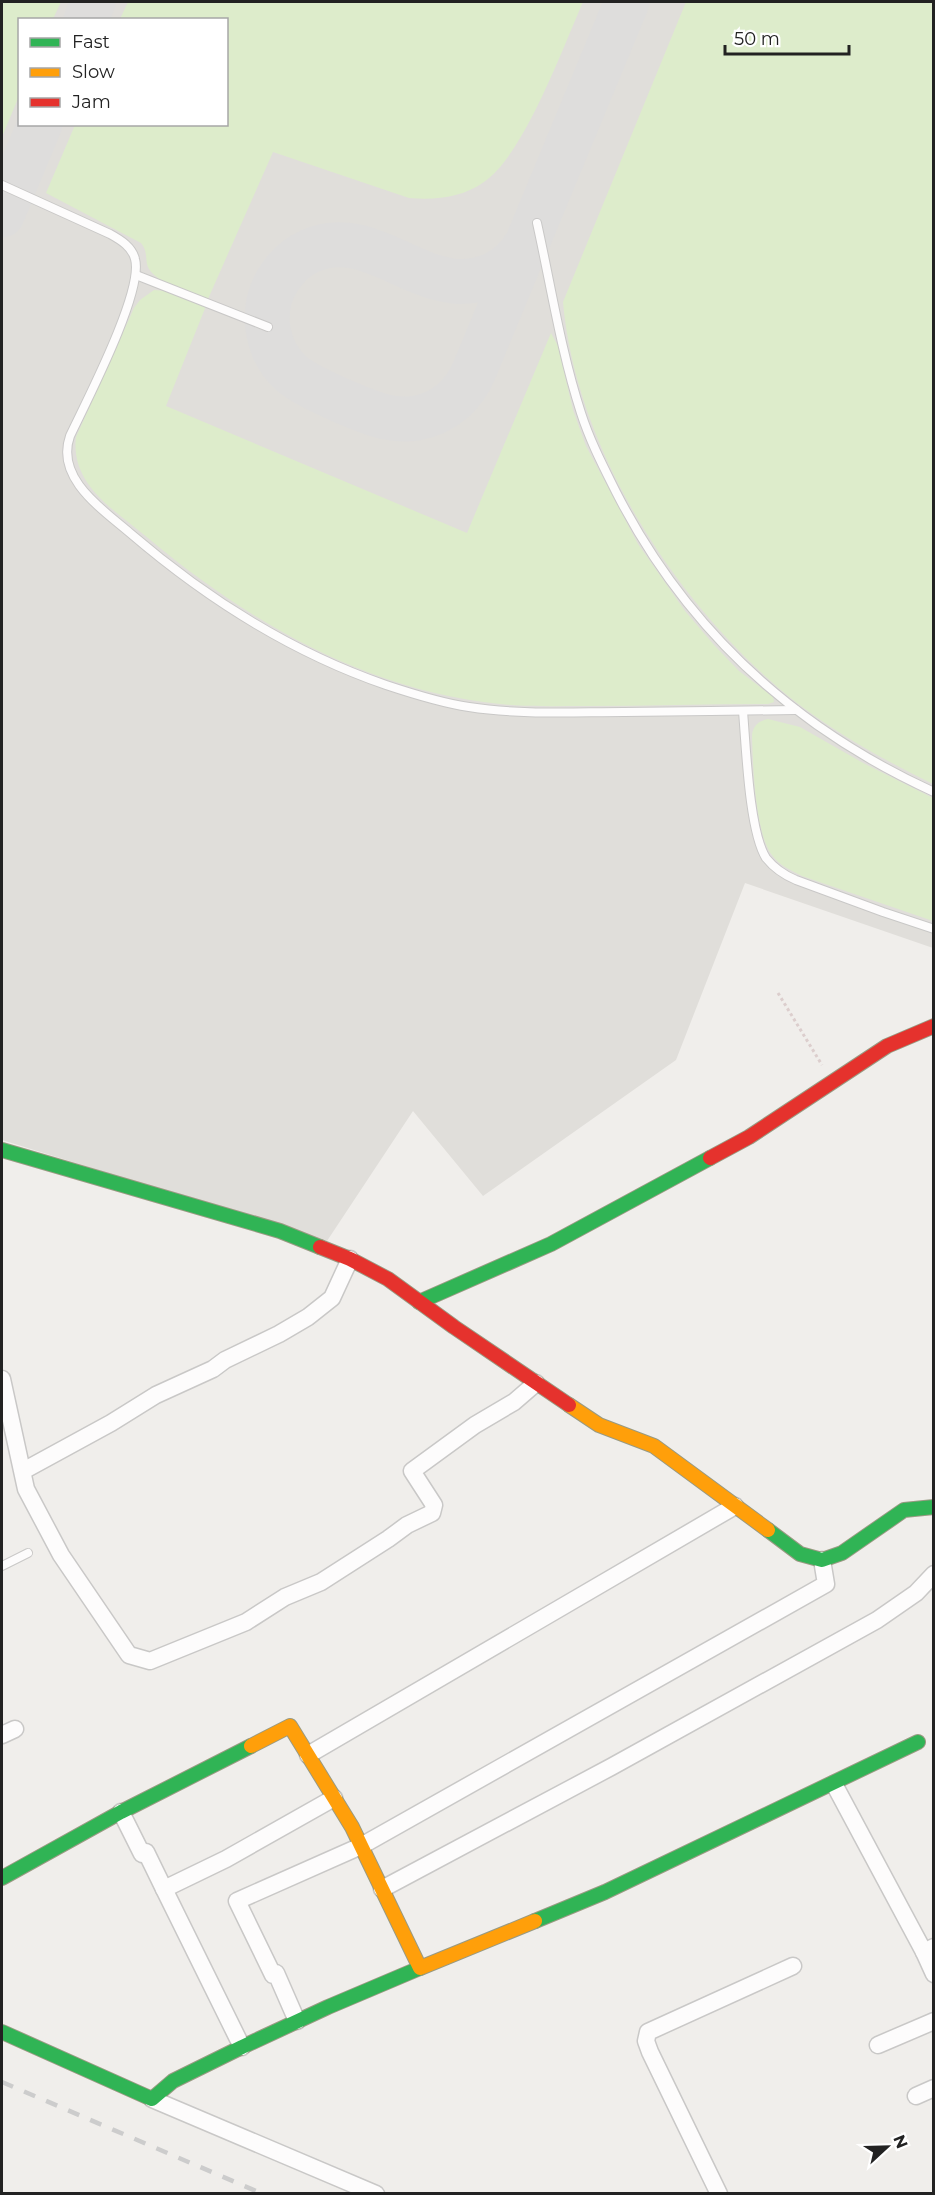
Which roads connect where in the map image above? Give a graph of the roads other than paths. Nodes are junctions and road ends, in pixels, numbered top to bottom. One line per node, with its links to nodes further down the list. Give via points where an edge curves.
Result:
1 (2, 185): 3 (lane, via 122,241 135,258)
2 (537, 223): 5 (lane, via 581,412 626,511 666,578 693,612 738,660)
3 (136, 275): 4 (lane); 6 (lane, via 130,300 66,453 74,477 94,502 203,592 305,652 372,680 468,707 584,712)
4 (267, 327)
5 (796, 710): 6 (lane); 7 (lane, via 843,744)
6 (743, 711): 8 (lane, via 755,827 771,863 796,880)
7 (933, 792)
8 (933, 929)
9 (933, 1026): 12 (street, via 887,1046 749,1137 551,1244)
10 (2, 1149): 11 (street, via 280,1231)
11 (350, 1259): 12 (street, via 388,1279); 15 (street, via 332,1298 308,1317 156,1395)
12 (419, 1302): 14 (street)
13 (2, 1379): 15 (street)
14 (536, 1383): 15 (street, via 412,1470 434,1505 432,1513 407,1525 321,1582 285,1597 237,1626 150,1661 129,1655 98,1610 61,1555 26,1489); 16 (street, via 599,1425 654,1446)
15 (22, 1471)
16 (735, 1506): 19 (street, via 800,1554); 23 (street)
17 (933, 1507): 19 (street, via 904,1510 842,1553)
18 (28, 1553): 20 (lane)
19 (822, 1560): 27 (street, via 826,1584)
20 (2, 1566)
21 (933, 1574): 30 (street, via 916,1593 877,1620)
22 (918, 1742): 24 (street)
23 (308, 1755): 25 (street); 26 (street, via 290,1725)
24 (834, 1784): 31 (street); 33 (street, via 605,1892)
25 (334, 1798): 27 (street); 29 (street)
26 (121, 1812): 28 (street); 29 (street)
27 (361, 1846): 30 (street); 35 (street, via 237,1901)
28 (2, 1878)
29 (164, 1889): 39 (street)
30 (382, 1889): 33 (street)
31 (929, 1950): 34 (street)
32 (793, 1966): 44 (street, via 648,2032 650,2052)
33 (420, 1968): 35 (street)
34 (933, 1974)
35 (297, 2021): 39 (street)
36 (933, 2021): 38 (street)
37 (2, 2032): 42 (street)
38 (878, 2045)
39 (242, 2047): 42 (street, via 173,2081)
40 (933, 2088): 41 (street)
41 (916, 2096)
42 (152, 2099): 43 (street)
43 (376, 2193)
44 (719, 2193)

